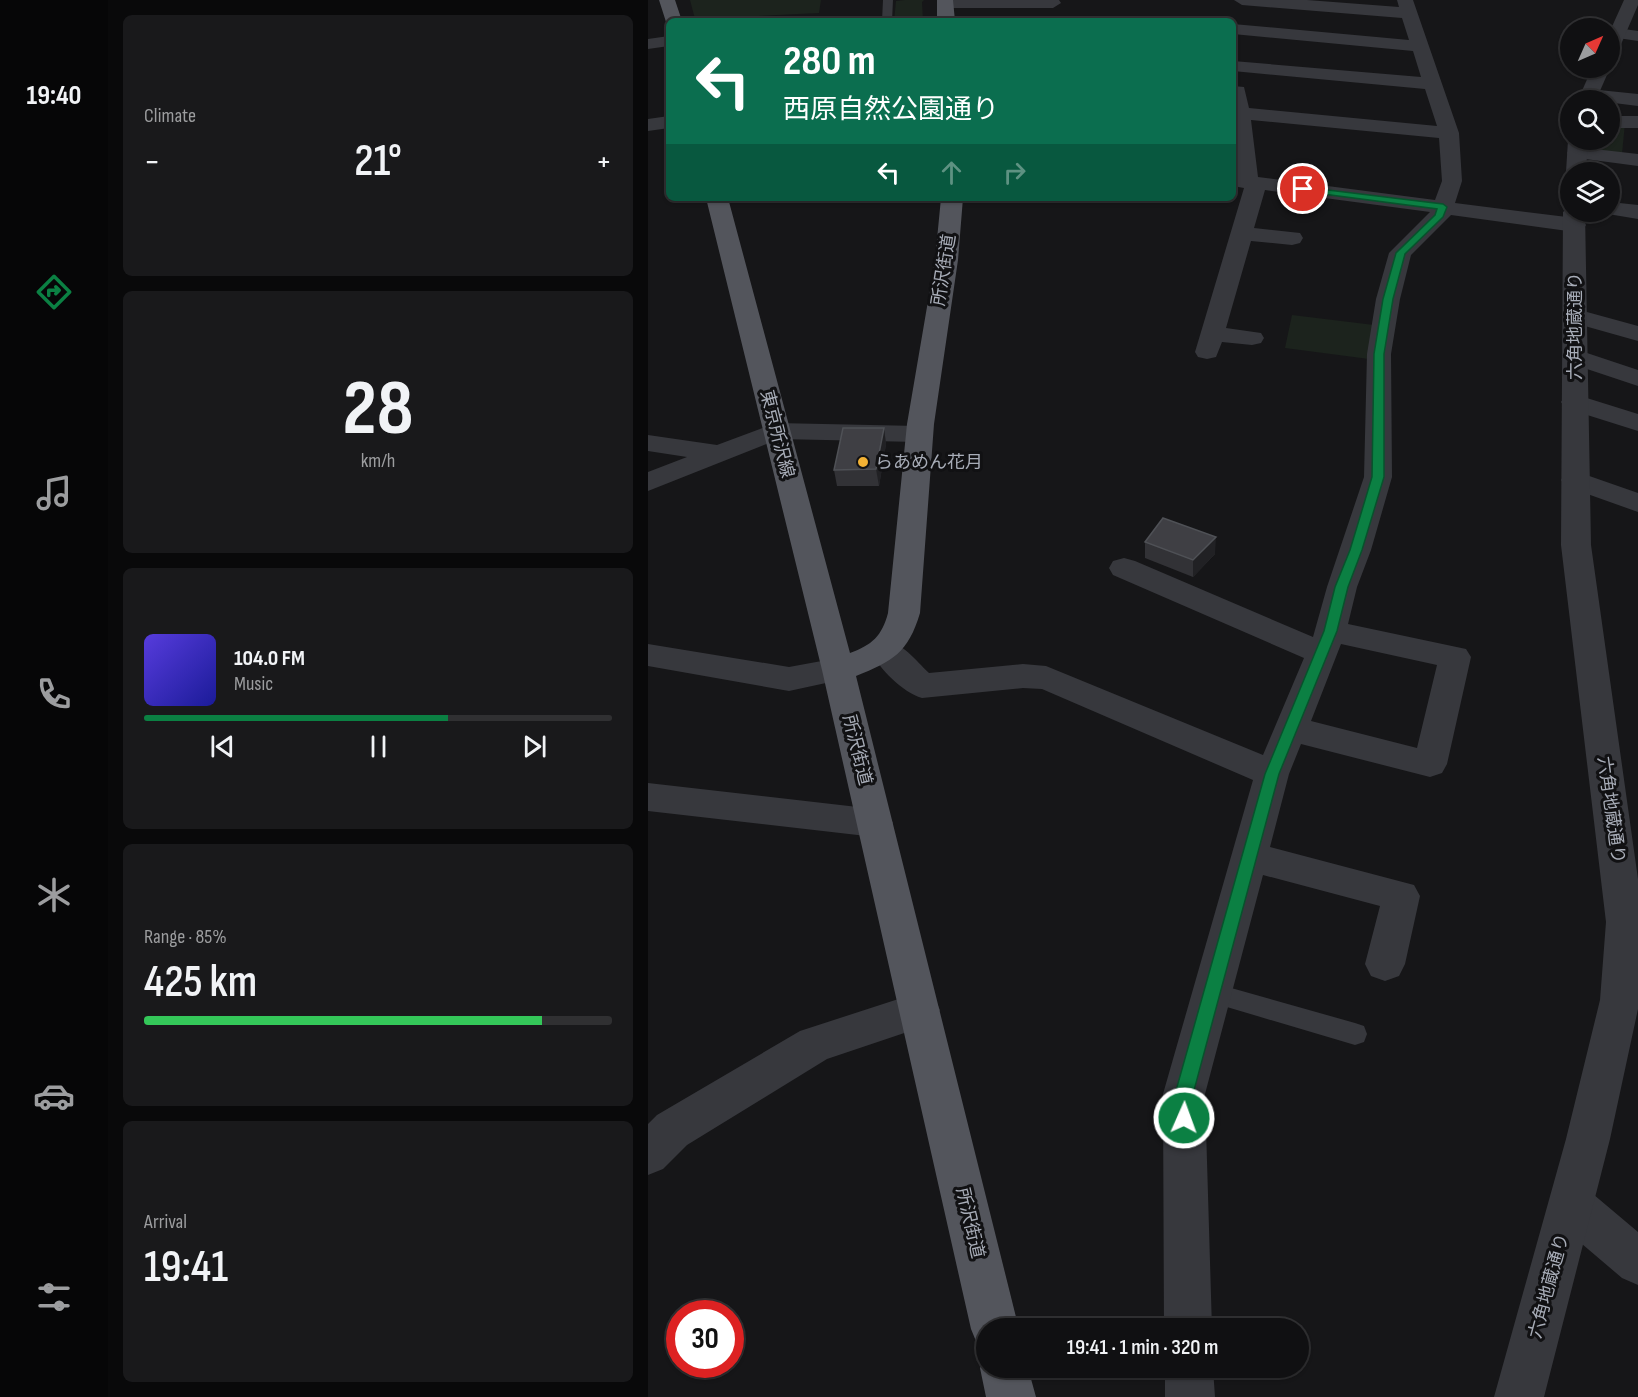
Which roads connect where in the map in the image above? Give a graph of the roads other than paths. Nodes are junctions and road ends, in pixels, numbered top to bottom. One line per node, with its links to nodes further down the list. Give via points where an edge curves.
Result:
1 (667, 0): 8 (main road)
2 (888, 0): 9 (lane)
3 (1242, 0): 6 (street)
4 (945, 2): 5 (street); 10 (main road)
5 (1053, 3)
6 (1408, 7): 17 (street)
7 (1632, 10): 12 (street)
8 (672, 18)
9 (887, 18)
10 (946, 18)
11 (1236, 29): 17 (street)
12 (1620, 30)
13 (1638, 36): 14 (street)
14 (1620, 40)
15 (666, 41): 16 (street)
16 (648, 44)
17 (1422, 46): 19 (street)
18 (1236, 66): 19 (street)
19 (1434, 84): 28 (street)
20 (1236, 91): 23 (street)
21 (1620, 99): 22 (street)
22 (1638, 100)
23 (1240, 113): 28 (street); 31 (street, via 1248,176)
24 (666, 122): 27 (street)
25 (1620, 122): 26 (street)
26 (1638, 122)
27 (648, 125)
28 (1449, 133): 34 (street, via 1452,181)
29 (1577, 155): 30 (street)
30 (1638, 160)
31 (1245, 182): 34 (street); 39 (street)
32 (718, 201): 48 (main road, 東京所沢線)
33 (952, 201): 49 (main road, 所沢街道, via 951,237)
34 (1443, 207): 37 (street); 56 (street, via 1440,216 1400,253 1379,354 1378,477)
35 (1620, 209): 36 (street)
36 (1638, 212)
37 (1560, 217)
38 (1575, 222): 41 (street, 六角地蔵通り)
39 (1242, 233): 40 (street); 43 (street, via 1210,343)
40 (1292, 238)
41 (1575, 316): 42 (street); 44 (street, 六角地蔵通り)
42 (1638, 334)
43 (1252, 338)
44 (1575, 357): 45 (street); 46 (street, 六角地蔵通り)
45 (1638, 378)
46 (1574, 402): 47 (street); 52 (street, 六角地蔵通り)
47 (1638, 423)
48 (776, 431): 49 (street); 51 (street); 59 (main road, 東京所沢線)
49 (918, 434): 57 (main road, 所沢街道, via 904,613 899,633)
50 (648, 443): 51 (street)
51 (718, 453): 53 (street)
52 (1575, 480): 54 (street); 70 (street, 六角地蔵通り, via 1576,545 1625,922 1620,1000)
53 (648, 482)
54 (1638, 503)
55 (1124, 568): 56 (street)
56 (1326, 642): 60 (street); 60 (street, via 1455,657 1430,764)
57 (886, 651): 59 (main road); 61 (street, via 922,686 1023,676 1046,678)
58 (648, 655): 59 (street, via 789,679)
59 (838, 670): 63 (main road, 所沢街道)
60 (1291, 729): 61 (street)
61 (1272, 774): 64 (street)
62 (648, 797): 63 (street)
63 (875, 823): 67 (main road, 所沢街道)
64 (1250, 856): 65 (street, via 1401,896); 66 (street)
65 (1385, 964)
66 (1210, 992): 68 (lane); 73 (street, via 1184,1094)
67 (920, 1010): 69 (street, via 815,1044 672,1130); 72 (main road, 所沢街道)
68 (1354, 1034)
69 (648, 1154)
70 (1571, 1205): 71 (street); 78 (street, 六角地蔵通り)
71 (1638, 1262)
72 (992, 1318)
73 (1188, 1318)
74 (1006, 1378): 76 (main road)
75 (1189, 1378): 77 (street)
76 (1011, 1397)
77 (1190, 1397)
78 (1519, 1397)

